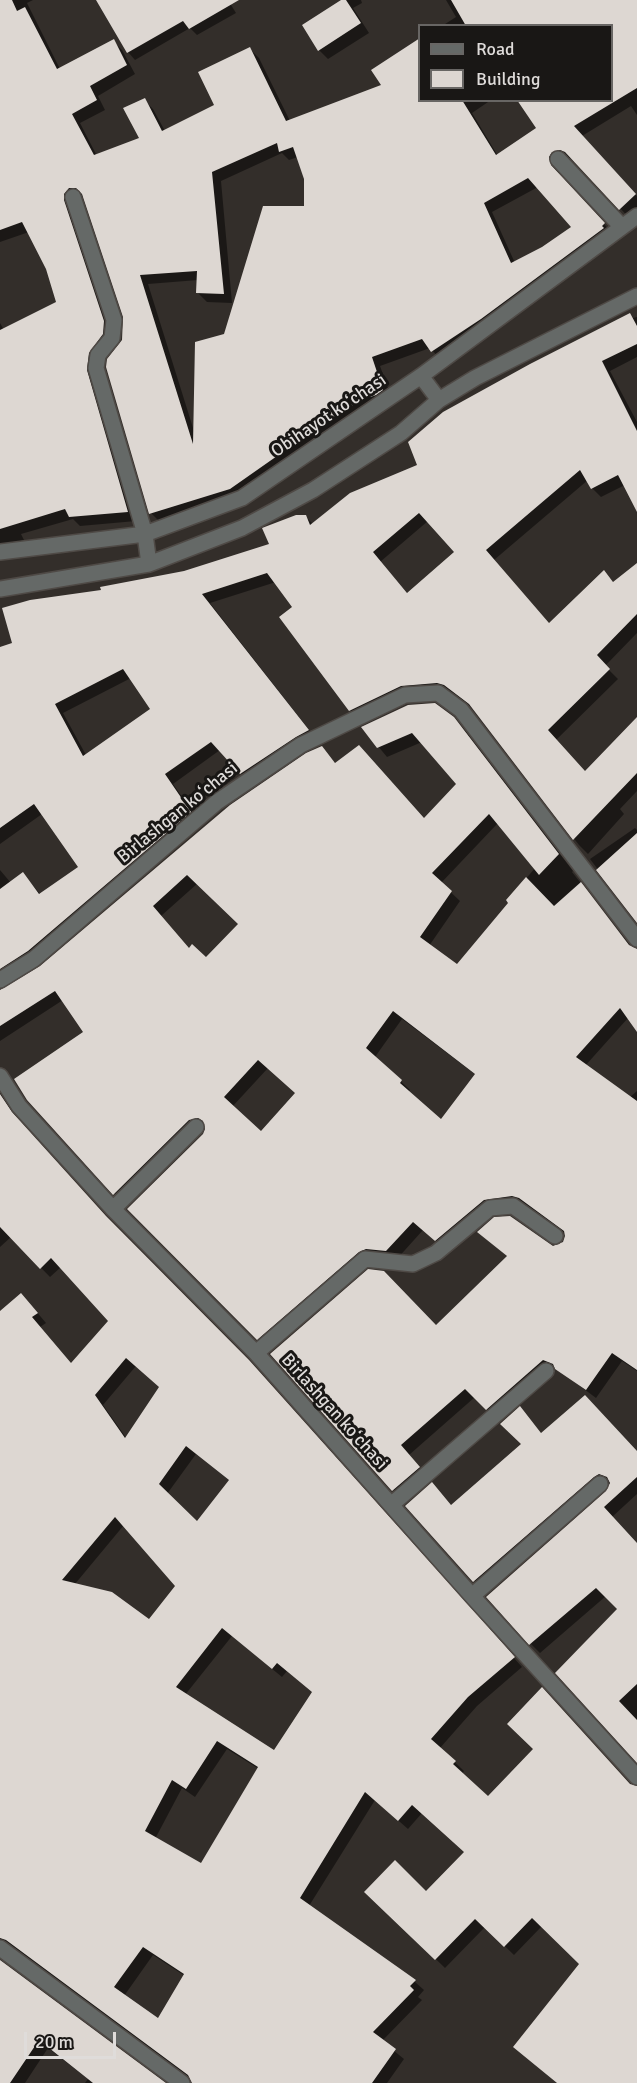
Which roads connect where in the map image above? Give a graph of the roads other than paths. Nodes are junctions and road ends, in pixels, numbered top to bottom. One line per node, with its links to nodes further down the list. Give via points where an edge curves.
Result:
1 (558, 159): 4 (street)
2 (73, 197): 8 (street, via 114,320 112,338 98,355 96,368)
3 (637, 216): 4 (street, Obihayot koʻchasi)
4 (622, 227): 6 (street, Obihayot koʻchasi)
5 (637, 296): 7 (street)
6 (421, 376): 7 (street); 8 (street, Obihayot koʻchasi, via 242,498)
7 (439, 400): 10 (street, via 401,433 313,490 242,528)
8 (145, 534): 9 (street, Obihayot koʻchasi); 10 (street)
9 (0, 552)
10 (149, 564): 11 (street)
11 (0, 589)
12 (637, 939): 13 (street, Birlashgan koʻchasi, via 461,710 438,693 405,695 301,745 217,802 34,959)
13 (0, 980)
14 (0, 1076): 16 (street, Birlashgan koʻchasi, via 19,1106)
15 (196, 1127): 16 (street)
16 (112, 1209): 18 (street, Birlashgan koʻchasi)
17 (555, 1236): 18 (street, via 513,1206 490,1208 436,1252 413,1264 365,1259)
18 (256, 1353): 21 (street, Birlashgan koʻchasi)
19 (546, 1371): 21 (street)
20 (600, 1484): 22 (street)
21 (391, 1504): 22 (street, Birlashgan koʻchasi)
22 (472, 1596): 23 (street, Birlashgan koʻchasi)
23 (637, 1777)
24 (0, 1948): 25 (street)
25 (182, 2083)

